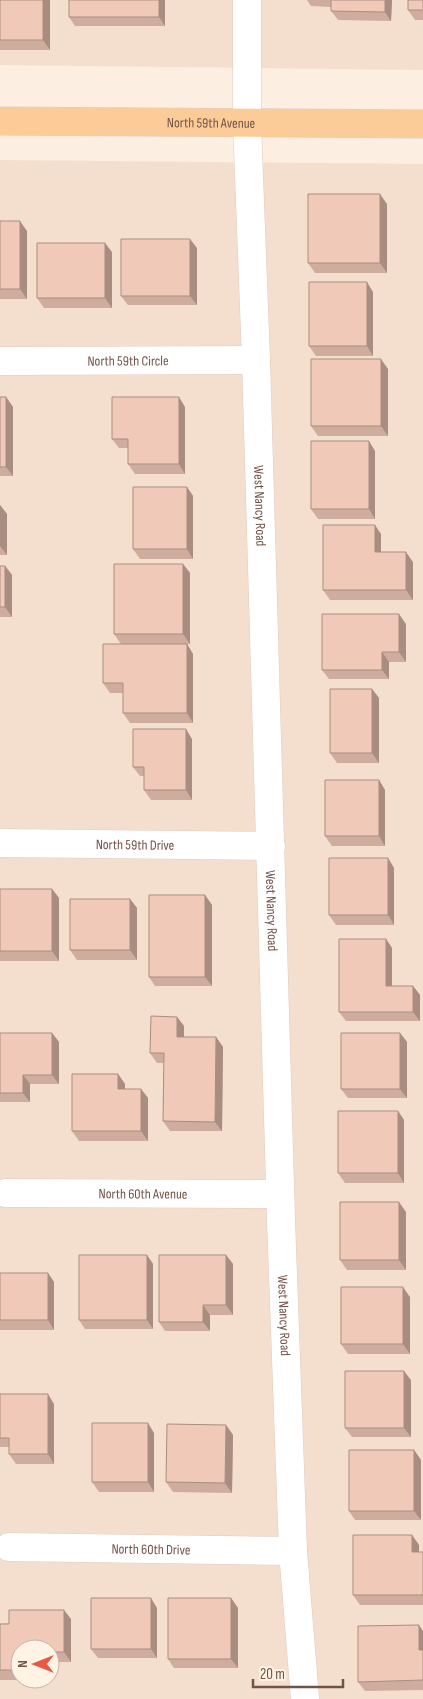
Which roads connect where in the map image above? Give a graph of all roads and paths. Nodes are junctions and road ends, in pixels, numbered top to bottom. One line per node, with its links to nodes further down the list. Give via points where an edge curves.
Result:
1 (246, 0): 3 (street, West Nancy Road)
2 (0, 121): 3 (main road, North 59th Avenue)
3 (247, 123): 4 (main road, North 59th Avenue); 5 (street, West Nancy Road)
4 (423, 124)
5 (256, 360): 6 (street, North 59th Circle); 8 (street, West Nancy Road)
6 (0, 361)
7 (0, 843): 8 (street, North 59th Drive)
8 (271, 846): 10 (street, West Nancy Road)
9 (5, 1193): 10 (street, North 60th Avenue)
10 (280, 1194): 12 (street, West Nancy Road)
11 (9, 1547): 12 (street, North 60th Drive)
12 (293, 1551): 13 (street, West Nancy Road)
13 (305, 1699)

